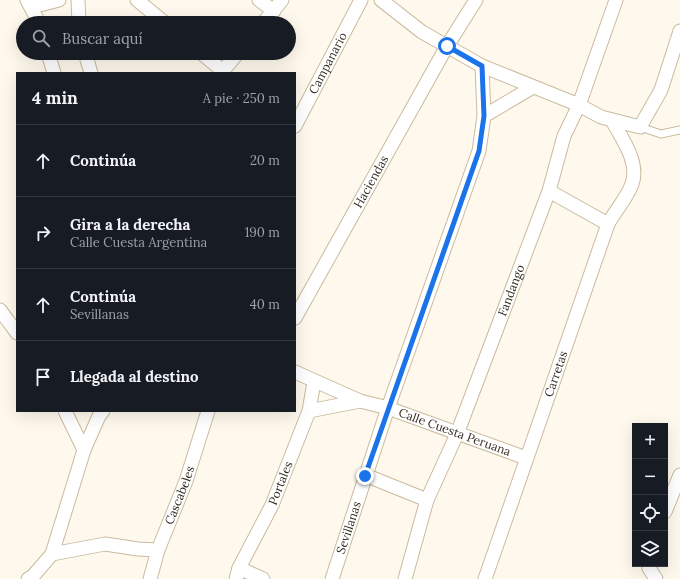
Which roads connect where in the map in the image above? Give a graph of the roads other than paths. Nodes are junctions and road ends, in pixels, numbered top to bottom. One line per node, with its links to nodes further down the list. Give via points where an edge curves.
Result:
1 (59, 0): 10 (street)
2 (78, 0): 13 (street)
3 (137, 0): 14 (street)
4 (260, 0): 11 (street)
5 (282, 0): 11 (street)
6 (361, 0): 30 (street, Campanario)
7 (381, 0): 17 (street, via 422,32)
8 (476, 0): 17 (street, Haciendas)
9 (616, 0): 27 (street, Fandango)
10 (29, 3): 12 (street)
11 (274, 11): 15 (street)
12 (36, 16)
13 (79, 16)
14 (156, 16)
15 (269, 16)
16 (680, 31): 31 (street, via 660,90)
17 (447, 46): 22 (street); 36 (street, Haciendas)
18 (50, 60): 24 (street)
19 (88, 60): 23 (street)
20 (209, 60): 25 (street)
21 (232, 60): 25 (street)
22 (482, 66): 26 (street); 28 (street, Sevillanas)
23 (92, 71)
24 (54, 72)
25 (222, 72)
26 (533, 87): 27 (street); 28 (street)
27 (579, 105): 29 (street); 33 (street, Fandango, via 564,136)
28 (484, 116): 41 (street, Sevillanas, via 479,151)
29 (612, 120): 31 (street); 34 (street, Carretas, via 632,161 634,173 632,184)
30 (296, 124)
31 (640, 127): 32 (lane, via 661,134)
32 (680, 130)
33 (549, 191): 34 (street); 46 (street, Fandango)
34 (608, 224): 48 (street, Carretas)
35 (0, 310): 37 (street)
36 (296, 316)
37 (16, 332)
38 (296, 373): 39 (street, Calle Cuesta Peruana)
39 (314, 382): 40 (street, Calle Cuesta Peruana); 42 (street, Portales)
40 (360, 401): 41 (street, Calle Cuesta Peruana); 42 (street)
41 (388, 408): 46 (street, Calle Cuesta Peruana); 50 (street, Sevillanas)
42 (309, 411): 56 (street, Portales, via 272,505)
43 (65, 412): 47 (street)
44 (102, 412): 47 (street)
45 (208, 412): 53 (street, Cascabeles, via 186,481)
46 (457, 434): 48 (street, Calle Cuesta Peruana); 51 (street, Fandango)
47 (84, 450): 54 (street)
48 (526, 458): 62 (street, Carretas)
49 (680, 475): 52 (street)
50 (365, 476): 51 (street); 60 (street, Sevillanas)
51 (427, 500): 61 (street, Fandango)
52 (668, 505)
53 (158, 550): 54 (street, via 105,544); 58 (street, Cascabeles)
54 (52, 554): 57 (street)
55 (649, 567): 63 (street)
56 (237, 573): 59 (street)
57 (28, 579)
58 (150, 579)
59 (263, 579)
60 (332, 579)
61 (405, 579)
62 (485, 579)
63 (656, 579)

